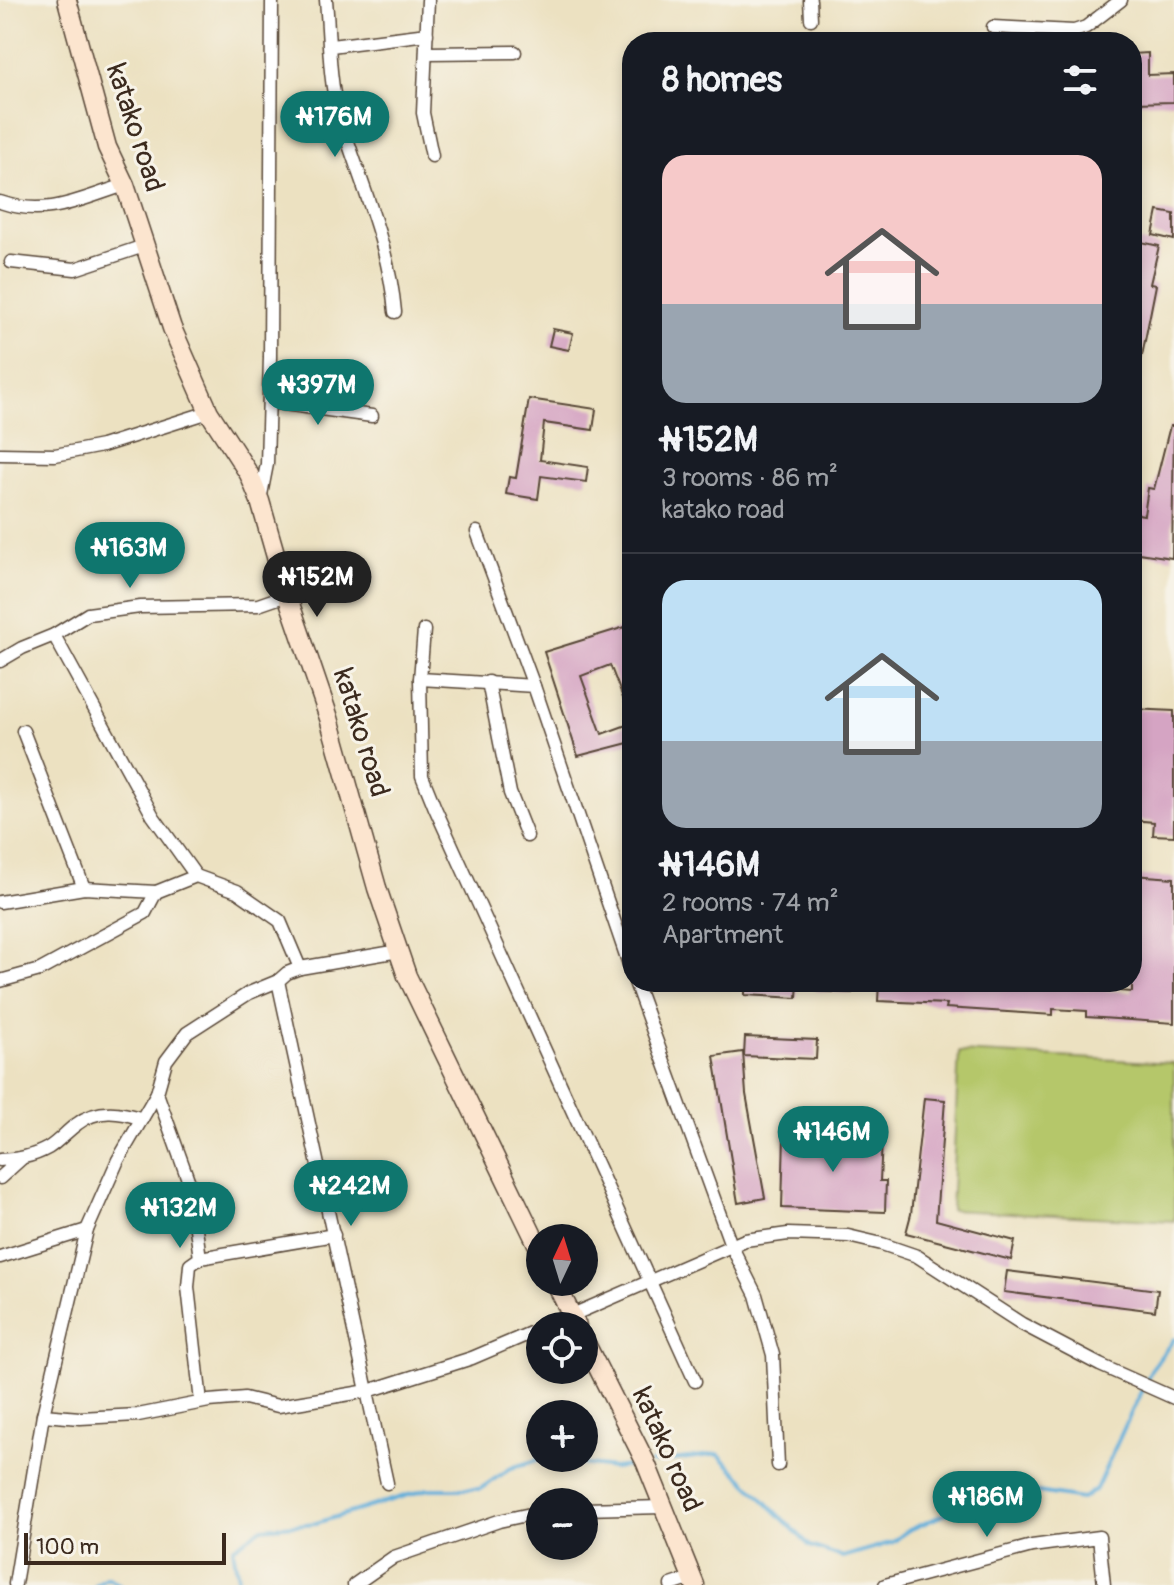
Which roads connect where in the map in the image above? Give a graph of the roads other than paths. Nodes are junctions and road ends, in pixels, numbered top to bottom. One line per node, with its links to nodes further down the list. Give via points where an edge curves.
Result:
1 (67, 0): 14 (street, katako road, via 107,147)
2 (272, 0): 19 (street)
3 (326, 0): 10 (street)
4 (428, 0): 9 (street)
5 (810, 0): 7 (street)
6 (1121, 0): 8 (street, via 1074,31)
7 (811, 19)
8 (993, 27)
9 (427, 34): 10 (street); 12 (street)
10 (331, 46): 18 (street, via 337,106 377,228)
11 (515, 52): 12 (street)
12 (427, 53): 13 (street, via 423,113)
13 (432, 156)
14 (125, 185): 15 (street, via 43,210); 16 (street, katako road)
15 (0, 202)
16 (144, 246): 17 (street, via 75,269); 20 (street, katako road)
17 (11, 262)
18 (395, 312)
19 (269, 402): 21 (street); 23 (street)
20 (209, 412): 22 (street, via 102,446 55,455); 23 (street, katako road)
21 (372, 416)
22 (0, 454)
23 (260, 501): 25 (street, katako road)
24 (477, 532): 31 (street)
25 (287, 595): 27 (street, via 258,605 140,607 88,614); 39 (street, katako road)
26 (424, 630): 29 (street)
27 (54, 635): 28 (street); 34 (street, via 153,816)
28 (0, 661)
29 (420, 679): 30 (street); 55 (street, via 422,776)
30 (488, 682): 31 (street); 33 (street, via 510,793)
31 (534, 686): 38 (street)
32 (23, 731): 35 (street)
33 (527, 836)
34 (196, 876): 36 (street); 40 (street, via 237,891 280,921)
35 (84, 888): 36 (street); 37 (street)
36 (156, 892): 41 (street, via 145,913 40,970)
37 (0, 902)
38 (622, 944)
39 (399, 951): 40 (street); 49 (street, katako road)
40 (300, 968): 42 (street)
41 (0, 981)
42 (278, 981): 44 (street, via 187,1033 166,1061); 51 (street)
43 (639, 992): 52 (street)
44 (157, 1093): 45 (street); 54 (street, via 190,1185)
45 (142, 1119): 46 (street, via 119,1111 80,1120 49,1147); 50 (street)
46 (21, 1159): 47 (street); 48 (street)
47 (0, 1160)
48 (0, 1178)
49 (527, 1224)
50 (87, 1230): 53 (street); 63 (street)
51 (334, 1235): 54 (street); 60 (street)
52 (731, 1245): 55 (street); 61 (street, via 758,1237 818,1233 892,1247 933,1264 1022,1324); 64 (street, via 756,1295 773,1355)
53 (0, 1257)
54 (200, 1258): 62 (street, via 190,1265 188,1287)
55 (649, 1281): 56 (street); 59 (street)
56 (591, 1312)
57 (526, 1335): 60 (street)
58 (598, 1368): 66 (street, katako road)
59 (695, 1381)
60 (368, 1391): 62 (street, via 278,1406 245,1398); 65 (street)
61 (1174, 1398)
62 (201, 1402): 63 (street, via 138,1415)
63 (43, 1415): 70 (street)
64 (778, 1465)
65 (387, 1483)
66 (663, 1507): 67 (street); 69 (street, katako road)
67 (598, 1509)
68 (526, 1515): 71 (street, via 394,1557)
69 (693, 1582): 72 (street)
70 (15, 1584)
71 (354, 1585)
72 (671, 1585)
73 (885, 1585): 74 (street, via 1032,1546 1099,1537)
74 (1104, 1585)

